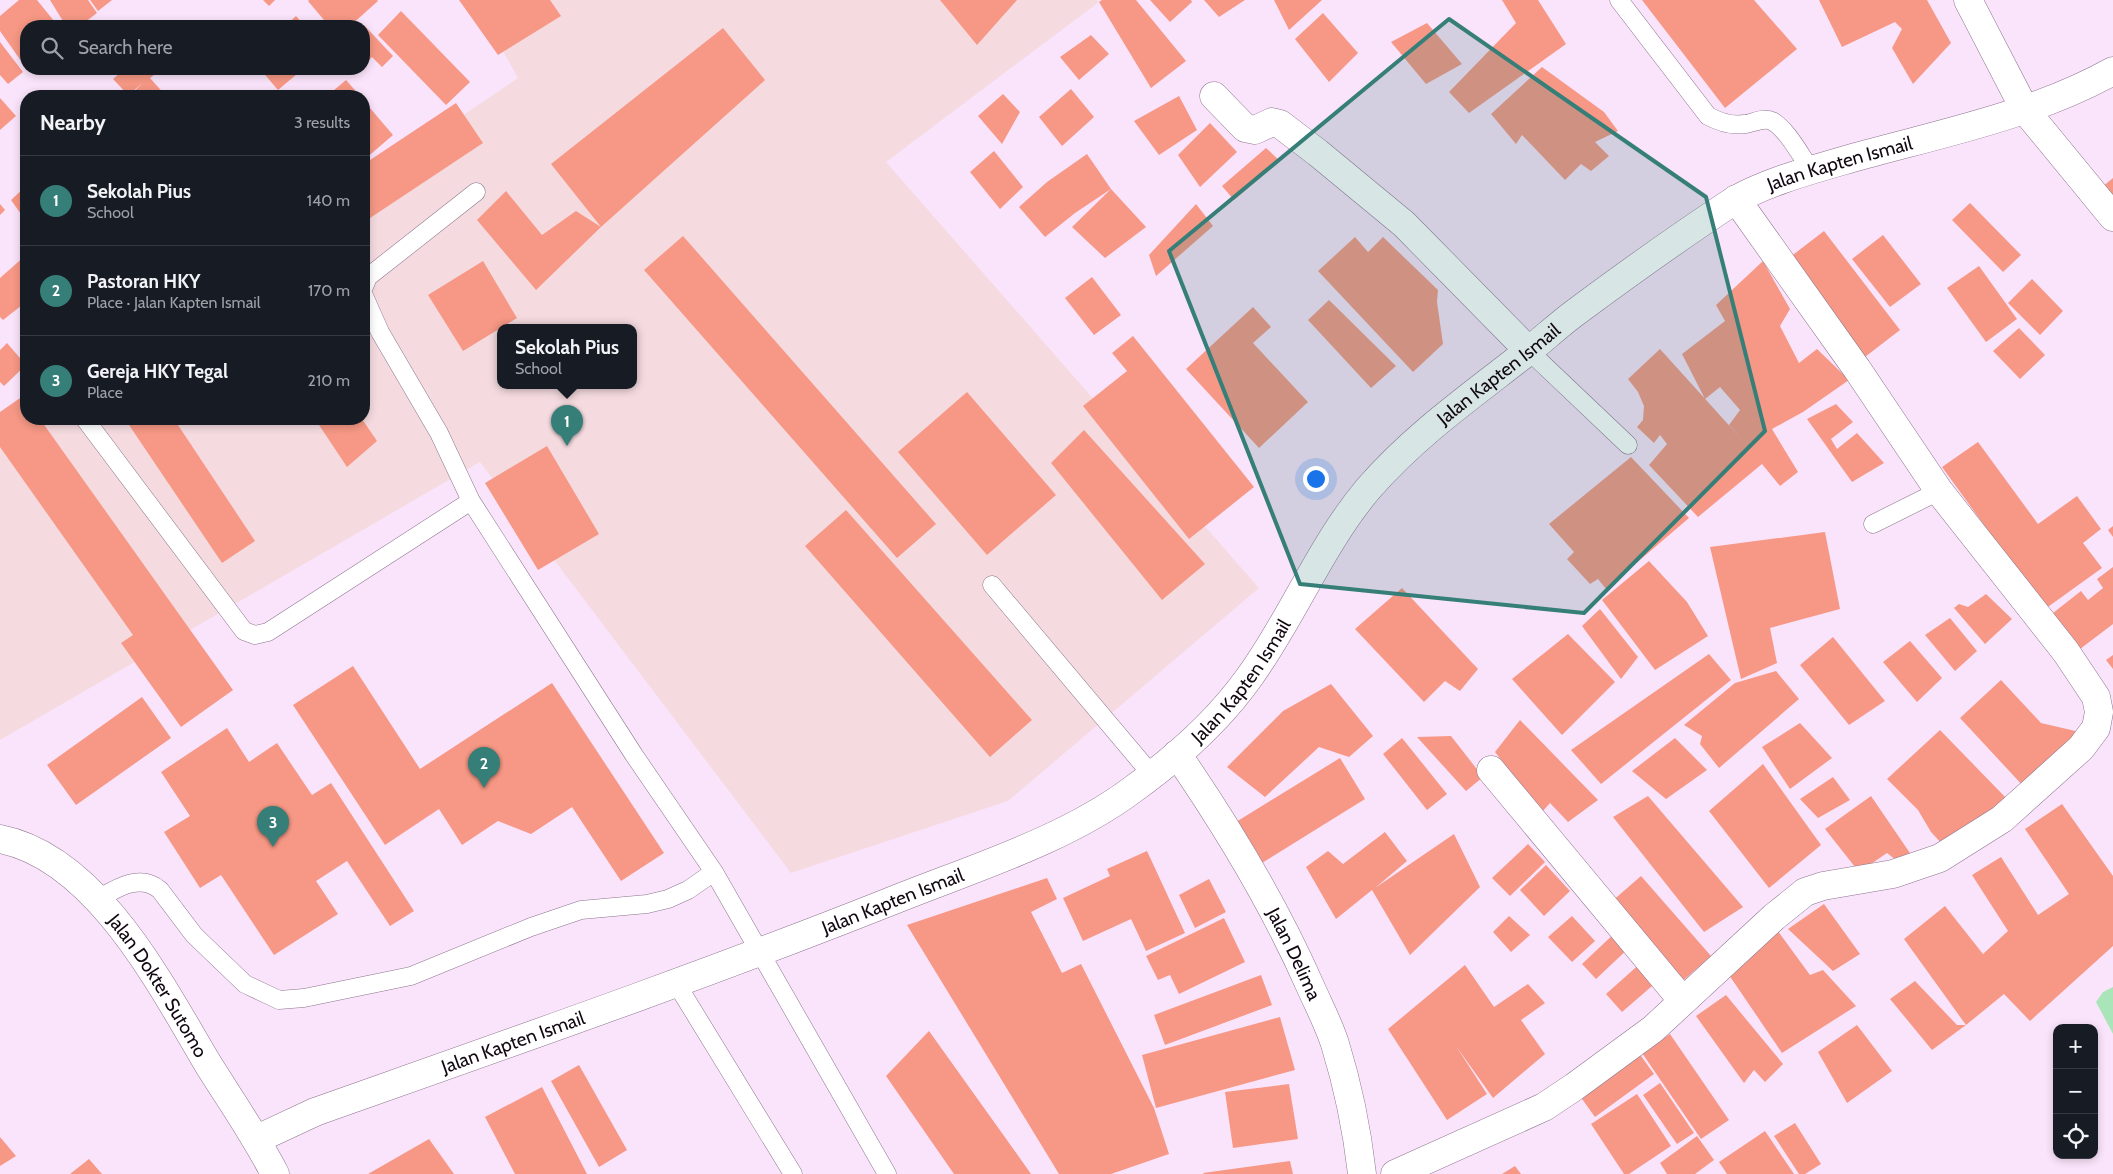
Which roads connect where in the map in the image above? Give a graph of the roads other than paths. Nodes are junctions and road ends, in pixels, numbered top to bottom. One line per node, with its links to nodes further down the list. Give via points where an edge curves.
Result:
1 (1619, 0): 6 (lane, via 1708,116 1728,124 1772,121 1792,142)
2 (1968, 0): 5 (street)
3 (2113, 71): 5 (street, Jalan Kapten Ismail)
4 (1214, 96): 12 (street, via 1245,128 1255,130 1272,122 1280,124 1318,153 1404,224)
5 (2025, 110): 6 (street, Jalan Kapten Ismail); 9 (street)
6 (1811, 170): 8 (street, Jalan Kapten Ismail)
7 (476, 192): 10 (lane)
8 (1736, 199): 12 (street, Jalan Kapten Ismail, via 1567,318); 15 (street, via 1857,369)
9 (2113, 217)
10 (370, 275)
11 (370, 310): 16 (lane, via 439,433)
12 (1529, 351): 14 (lane); 19 (street, Jalan Kapten Ismail, via 1448,412 1365,493 1248,680 1213,721)
13 (90, 425): 16 (lane, via 244,631 255,635 268,632)
14 (1628, 445)
15 (1939, 492): 17 (lane); 27 (street, via 2066,652 2096,696 2099,712 2096,728 2082,748 2002,820 1940,858 1893,874 1805,892 1774,916)
16 (471, 501): 23 (lane, via 634,755)
17 (1873, 524)
18 (992, 585): 21 (lane)
19 (1177, 754): 21 (street, Jalan Kapten Ismail); 32 (street, Jalan Delima, via 1212,804 1254,875 1300,963 1334,1042 1357,1134)
20 (1491, 770): 27 (street)
21 (1152, 774): 25 (street, Jalan Kapten Ismail, via 1088,819 1018,850)
22 (0, 839): 24 (street, Jalan Dokter Sutomo, via 33,851 64,870)
23 (714, 872): 24 (lane, via 668,900 581,910 411,976 304,998 279,1000 245,984 194,934 154,884 125,884); 25 (lane)
24 (98, 898): 28 (street, Jalan Dokter Sutomo, via 146,960)
25 (760, 951): 26 (street, Jalan Kapten Ismail); 31 (lane)
26 (676, 983): 28 (street, Jalan Kapten Ismail, via 316,1112); 30 (lane)
27 (1683, 1001): 33 (street, via 1653,1029 1544,1107)
28 (257, 1139): 29 (street, Jalan Dokter Sutomo)
29 (275, 1174)
30 (794, 1174)
31 (887, 1174)
32 (1362, 1174)
33 (1396, 1174)

